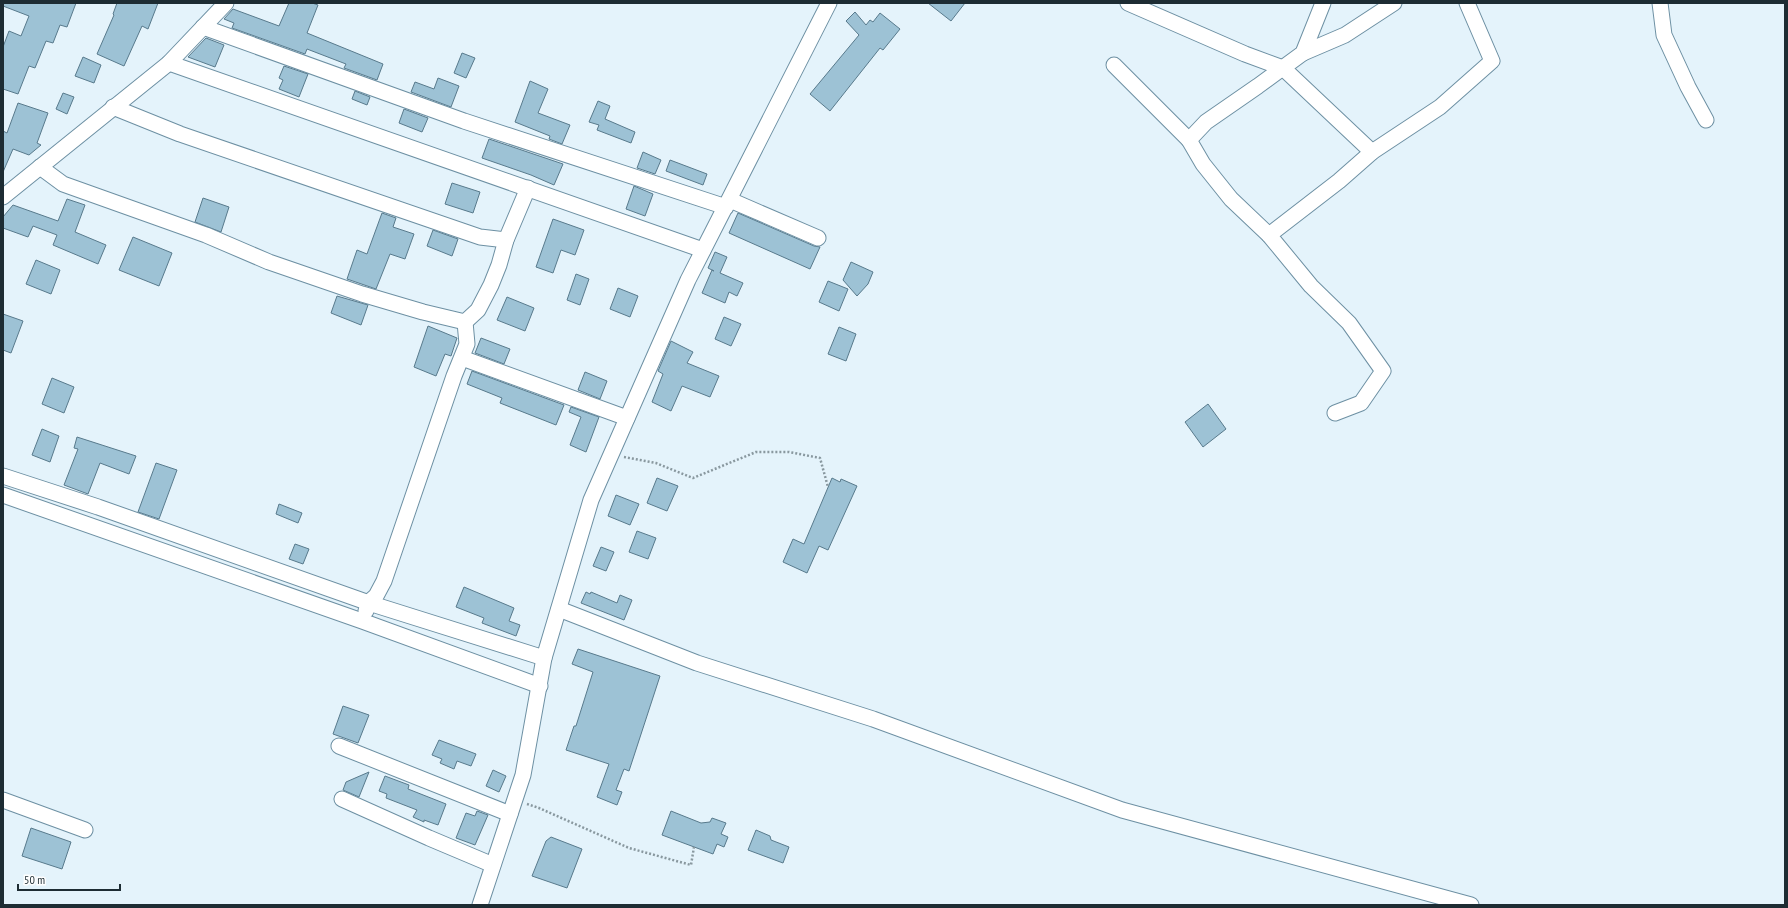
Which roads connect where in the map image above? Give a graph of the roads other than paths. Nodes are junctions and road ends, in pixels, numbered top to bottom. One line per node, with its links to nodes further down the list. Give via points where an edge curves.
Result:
1 (226, 3): 8 (street)
2 (830, 3): 20 (street)
3 (1128, 3): 12 (street)
4 (1323, 3): 9 (street)
5 (1394, 3): 9 (street, via 1345,35)
6 (1467, 3): 16 (street, via 1492,61 1440,107)
7 (1660, 3): 14 (street, via 1664,35)
8 (204, 27): 10 (street); 20 (street, via 464,121)
9 (1302, 53): 12 (street)
10 (169, 63): 13 (street); 18 (street)
11 (1114, 65): 15 (street)
12 (1283, 68): 15 (street, via 1206,122); 16 (street)
13 (113, 107): 17 (street); 23 (street, via 180,134 480,237)
14 (1706, 120)
15 (1188, 140): 21 (street, via 1231,199)
16 (1372, 152): 21 (street)
17 (40, 167): 19 (street); 25 (street, via 63,184 206,235 269,262 362,294)
18 (528, 188): 23 (street); 24 (street)
19 (3, 197)
20 (728, 203): 22 (street); 24 (street)
21 (1269, 235): 27 (street, via 1311,286 1349,323 1383,371 1361,403)
22 (818, 238)
23 (506, 240): 25 (street, via 499,265 478,310)
24 (703, 250): 28 (street)
25 (465, 322): 26 (street, via 467,344)
26 (462, 358): 28 (street); 33 (street, via 384,580 376,596)
27 (1335, 413)
28 (627, 418): 34 (street, via 591,500)
29 (3, 476): 31 (street)
30 (3, 496): 32 (street)
31 (98, 507): 32 (street); 33 (street)
32 (93, 527): 35 (street)
33 (368, 603): 35 (street); 36 (street)
34 (559, 609): 36 (street); 45 (street, via 697,663 873,719 1122,810)
35 (362, 621): 37 (street)
36 (544, 658): 37 (street)
37 (540, 686): 41 (street, via 523,775)
38 (339, 746): 41 (street)
39 (342, 799): 43 (street)
40 (3, 800): 42 (street)
41 (512, 807): 43 (street)
42 (85, 830)
43 (493, 865): 44 (street)
44 (480, 905)
45 (1471, 905)

